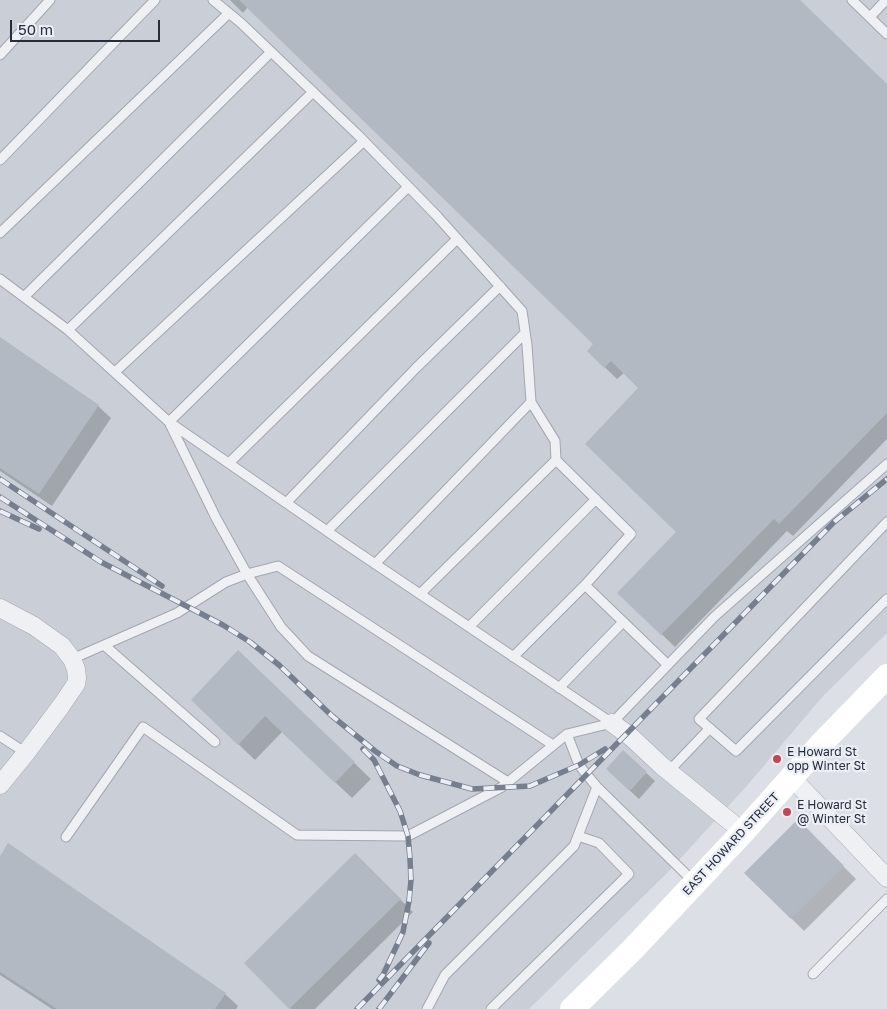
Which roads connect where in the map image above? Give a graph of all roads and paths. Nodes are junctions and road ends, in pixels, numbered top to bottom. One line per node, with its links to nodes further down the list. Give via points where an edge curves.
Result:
1 (50, 0): 10 (lane)
2 (155, 0): 13 (lane)
3 (213, 0): 6 (lane)
4 (852, 0): 7 (lane)
5 (886, 0): 7 (lane)
6 (229, 14): 9 (lane); 15 (lane)
7 (870, 17): 8 (lane)
8 (887, 34)
9 (271, 52): 11 (lane); 19 (lane)
10 (0, 55)
11 (313, 92): 12 (lane); 20 (lane)
12 (364, 141): 14 (lane); 22 (lane)
13 (0, 160)
14 (408, 187): 16 (lane); 24 (lane)
15 (0, 234)
16 (457, 239): 18 (lane); 26 (lane)
17 (0, 279): 19 (lane)
18 (500, 286): 21 (lane, via 522,311); 29 (lane)
19 (24, 297): 20 (lane)
20 (68, 330): 22 (lane)
21 (525, 333): 23 (lane); 31 (lane)
22 (115, 372): 24 (lane)
23 (531, 402): 25 (lane, via 555,441); 32 (lane)
24 (169, 422): 26 (lane); 33 (lane)
25 (556, 460): 28 (lane); 35 (lane)
26 (229, 463): 29 (lane)
27 (887, 464): 43 (lane, via 714,617)
28 (596, 499): 34 (lane, via 631,534); 39 (lane)
29 (286, 502): 31 (lane)
30 (887, 522): 47 (lane, via 699,719)
31 (327, 531): 32 (lane)
32 (375, 564): 35 (lane)
33 (247, 574): 40 (lane, via 226,582 177,613); 51 (lane, via 278,566); 55 (lane, via 281,627 308,656)
34 (585, 585): 38 (lane); 41 (lane)
35 (420, 594): 39 (lane)
36 (887, 599): 47 (lane, via 736,751)
37 (0, 608): 42 (street, via 49,636)
38 (623, 622): 43 (lane); 45 (lane)
39 (469, 627): 41 (lane)
40 (104, 645): 42 (lane); 50 (lane)
41 (513, 657): 45 (lane)
42 (72, 659): 52 (street, via 76,684)
43 (668, 664): 46 (lane)
44 (887, 676): 54 (main road, EAST HOWARD STREET)
45 (559, 688): 46 (lane)
46 (612, 723): 48 (lane); 53 (street)
47 (710, 728): 53 (lane)
48 (567, 734): 51 (lane); 57 (lane, via 579,765)
49 (0, 736): 52 (lane)
50 (215, 742)
51 (553, 745): 55 (lane)
52 (26, 753): 56 (street)
53 (669, 771): 58 (street)
54 (792, 778): 58 (main road, EAST HOWARD STREET); 61 (street)
55 (508, 782): 60 (lane, via 408,836 298,835 143,727)
56 (0, 785)
57 (597, 787): 59 (lane); 62 (lane)
58 (743, 832): 62 (main road, EAST HOWARD STREET)
59 (578, 836): 65 (lane, via 574,846 445,975); 66 (lane, via 599,843 629,874)
60 (66, 837)
61 (887, 878)
62 (695, 883): 67 (main road, EAST HOWARD STREET)
63 (887, 899): 64 (lane)
64 (813, 974)
65 (427, 1009)
66 (491, 1009)
67 (572, 1009)

